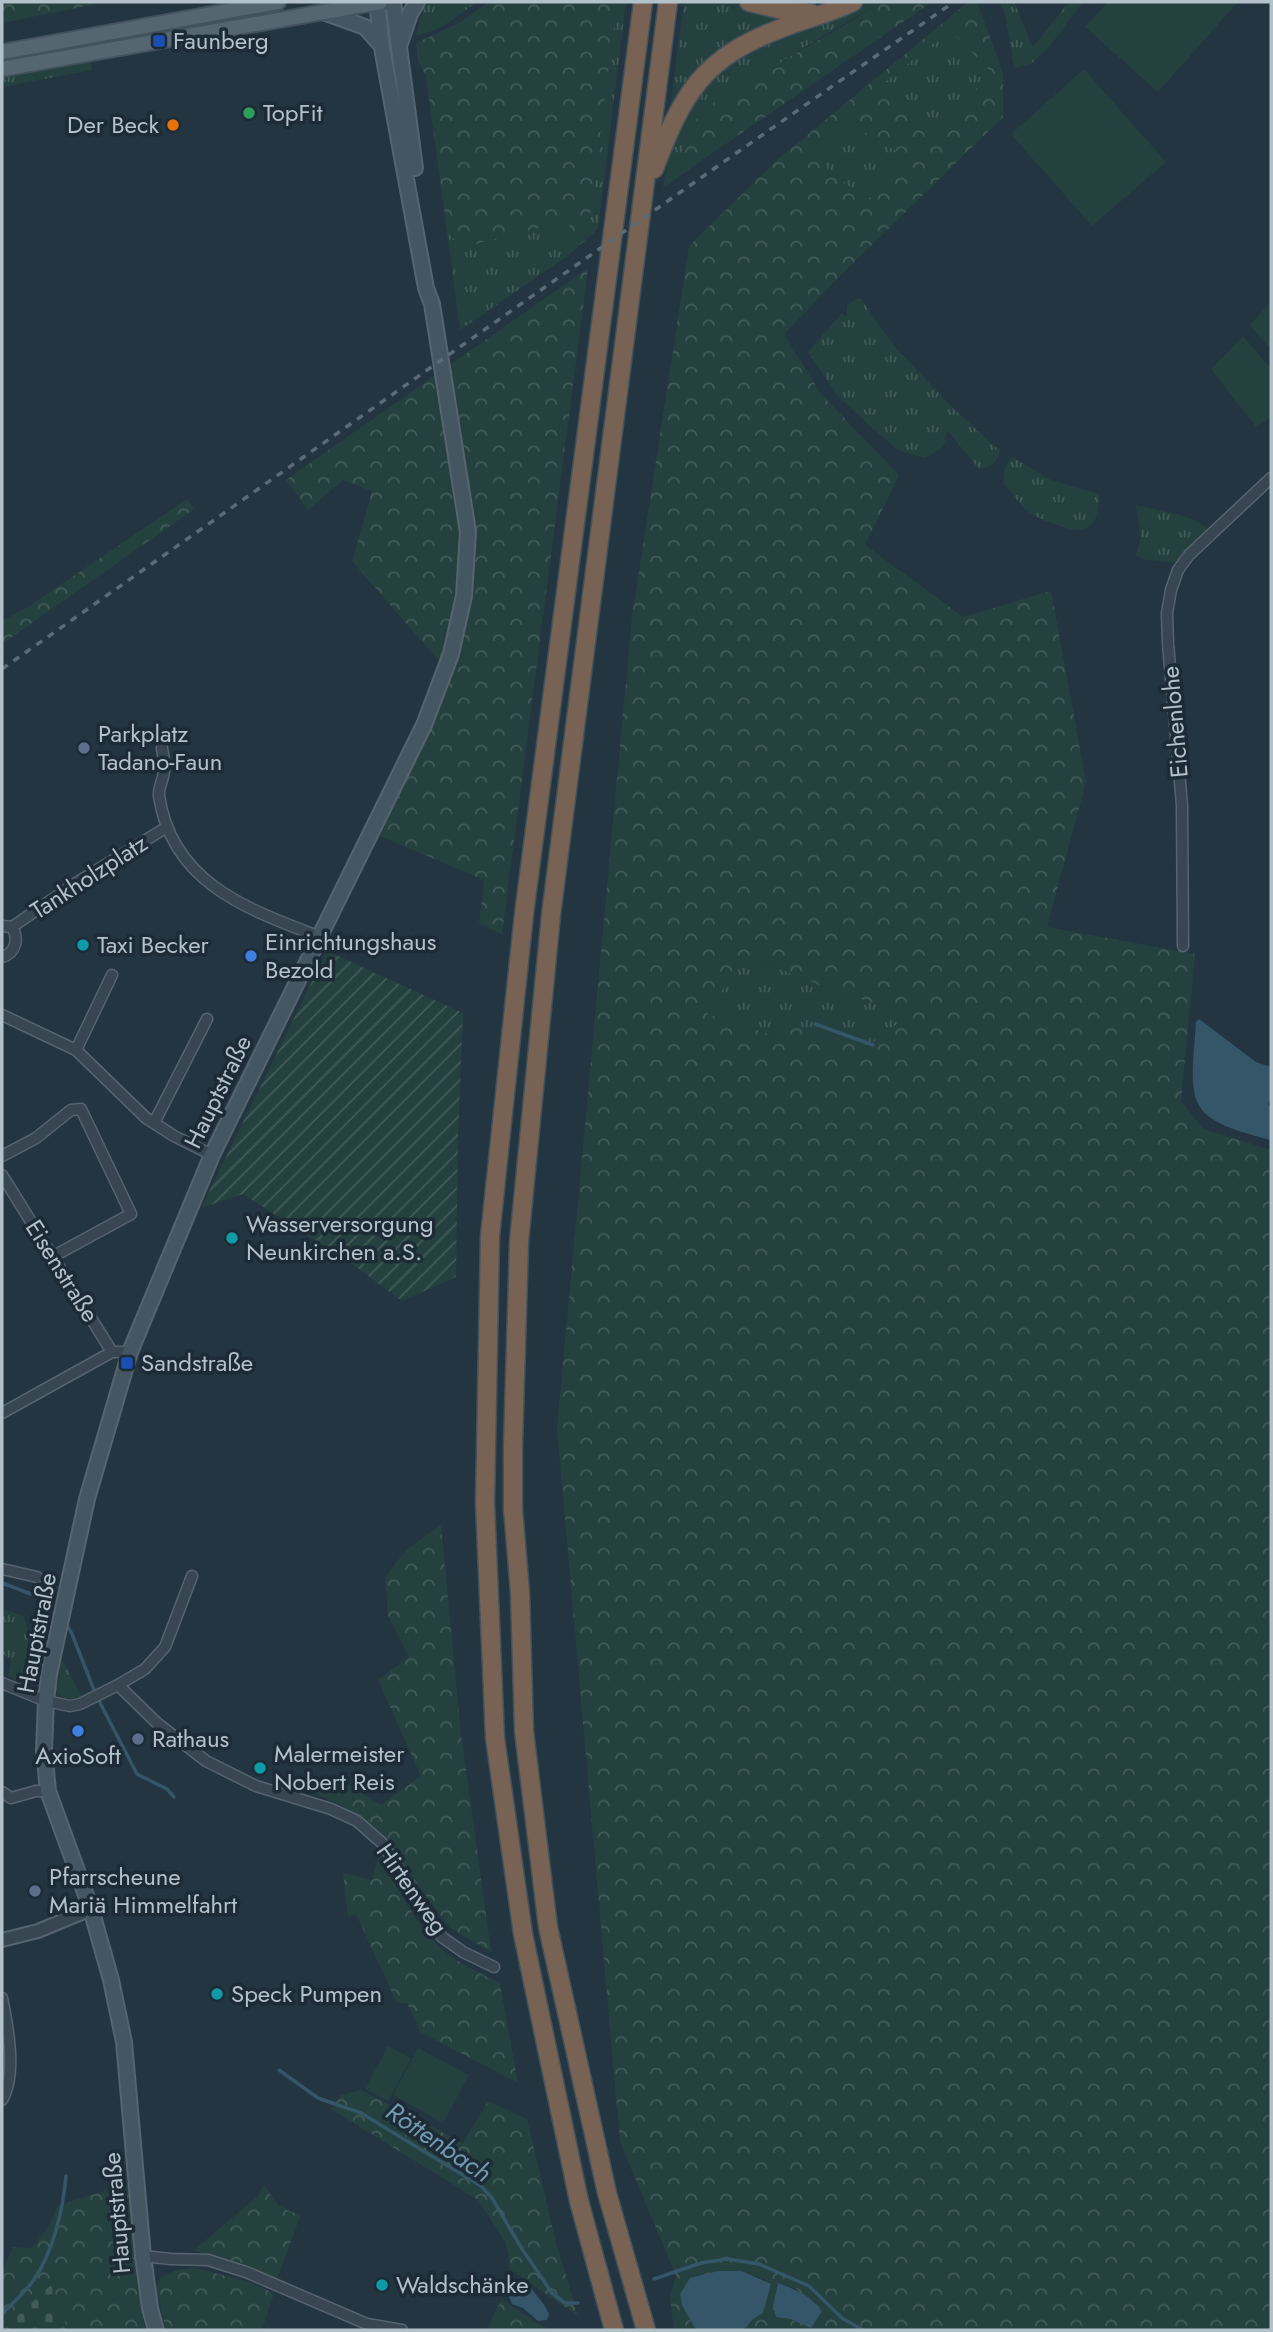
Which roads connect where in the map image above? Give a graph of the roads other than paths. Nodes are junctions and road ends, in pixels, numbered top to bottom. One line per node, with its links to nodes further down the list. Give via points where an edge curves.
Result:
1 (278, 2): 13 (main road)
2 (378, 2): 9 (main road); 11 (main road)
3 (393, 2): 12 (main road)
4 (418, 2): 12 (main road)
5 (643, 2): 53 (highway, via 524,914 494,1196 485,1503 495,1738 523,1934 579,2201)
6 (668, 2): 15 (highway)
7 (749, 2): 10 (highway, via 791,12)
8 (853, 2): 10 (highway)
9 (324, 12): 11 (main road, via 365,27); 14 (main road)
10 (829, 12): 15 (highway, via 743,44 714,64 682,103)
11 (382, 47): 16 (main road)
12 (398, 51): 16 (main road, via 434,283)
13 (2, 52)
14 (2, 69)
15 (642, 202): 54 (highway, via 551,915 524,1187 513,1509 524,1731 548,1927 607,2193)
16 (432, 304): 21 (main road, Hauptstraße, via 468,532 464,596 451,654 424,725)
17 (1271, 478): 22 (street, Eichenlohe, via 1189,555 1178,570 1167,613 1182,805)
18 (162, 748): 19 (street, via 165,769 158,793)
19 (167, 827): 20 (street, Tankholzplatz); 21 (street, via 183,859 212,885 275,920)
20 (7, 927): 23 (street, Tankholzplatz, via 17,935 16,943 12,952)
21 (320, 937): 29 (main road, Hauptstraße)
22 (1183, 946)
23 (2, 957)
24 (113, 975): 27 (street)
25 (2, 1015): 27 (street)
26 (207, 1019): 28 (street)
27 (76, 1050): 28 (street)
28 (154, 1124): 29 (street)
29 (212, 1155): 34 (main road, Hauptstraße)
30 (2, 1156): 32 (street, via 36,1138 71,1110 81,1109 100,1146 131,1214)
31 (2, 1175): 32 (street, Eisenstraße)
32 (52, 1257): 33 (street, Eisenstraße)
33 (112, 1352): 34 (street); 35 (street)
34 (130, 1352): 41 (main road, Hauptstraße, via 88,1499)
35 (2, 1413)
36 (2, 1569): 38 (street)
37 (192, 1576): 40 (street, via 165,1647 145,1669)
38 (37, 1577)
39 (2, 1683): 41 (street)
40 (118, 1685): 41 (street, via 80,1704 62,1706); 46 (street, Hirtenweg, via 206,1761 256,1786 358,1821 382,1843 442,1937)
41 (46, 1701): 42 (main road, Hauptstraße)
42 (48, 1791): 43 (street, via 11,1798); 44 (main road, Hauptstraße)
43 (2, 1792)
44 (91, 1909): 45 (street); 50 (main road, Hauptstraße, via 124,2042)
45 (2, 1940)
46 (494, 1967)
47 (2, 1998): 48 (street)
48 (5, 2039): 49 (street, via 10,2063 8,2090)
49 (2, 2100)
50 (142, 2256): 51 (main road, Hauptstraße); 52 (street, via 208,2260 367,2324)
51 (156, 2330)
52 (402, 2330)
53 (614, 2330)
54 (646, 2330)

